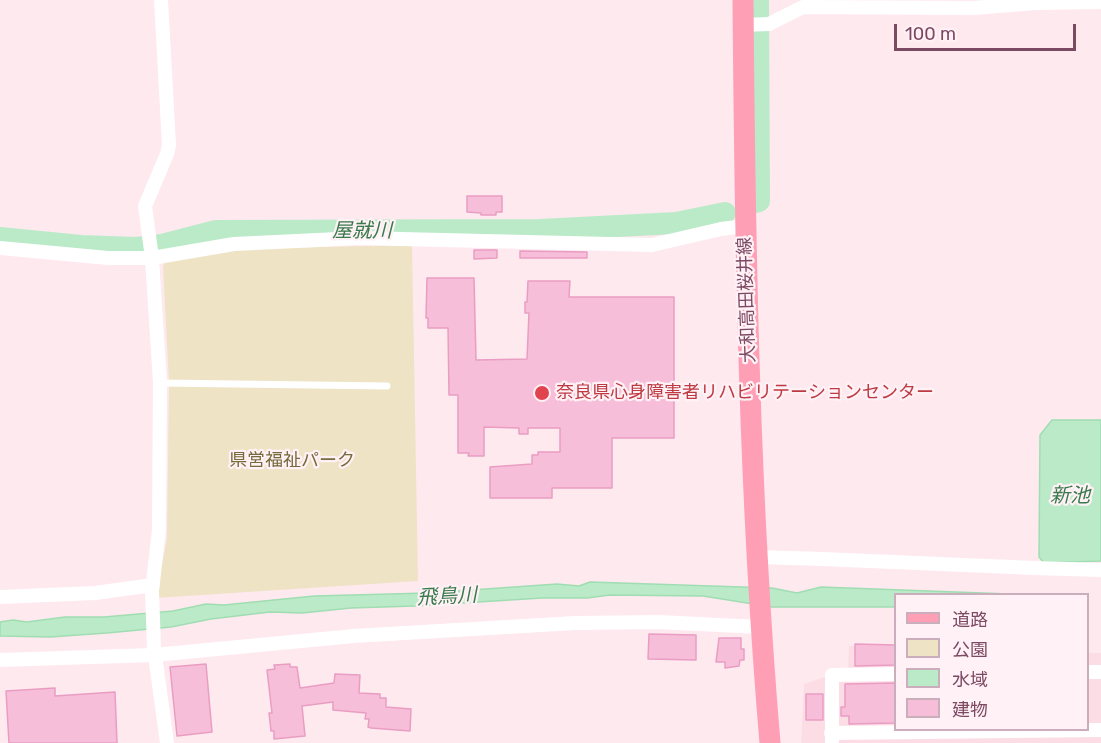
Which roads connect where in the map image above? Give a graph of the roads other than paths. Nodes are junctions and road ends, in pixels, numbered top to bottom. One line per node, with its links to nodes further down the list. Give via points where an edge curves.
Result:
1 (161, 0): 7 (street, via 169,145 145,206)
2 (743, 0): 4 (main road, 大和高田桜井線)
3 (1101, 2): 4 (street, via 973,8 802,7 769,24)
4 (754, 24): 5 (main road, 大和高田桜井線)
5 (745, 226): 7 (street, via 652,245 359,238); 10 (main road, 大和高田桜井線)
6 (0, 248): 7 (street, via 108,258)
7 (151, 251): 8 (street)
8 (160, 383): 9 (lane); 12 (street, via 159,529)
9 (387, 386)
10 (758, 561): 11 (street, via 866,560); 14 (main road, 大和高田桜井線)
11 (1101, 570)
12 (152, 588): 13 (street); 15 (street)
13 (0, 597)
14 (760, 624): 15 (street, via 575,623); 22 (main road, 大和高田桜井線)
15 (154, 651): 16 (street); 21 (street)
16 (0, 660)
17 (894, 674): 20 (street, via 832,675)
18 (1083, 731): 19 (street)
19 (1028, 734): 20 (street)
20 (832, 738)
21 (167, 743)
22 (770, 743)

